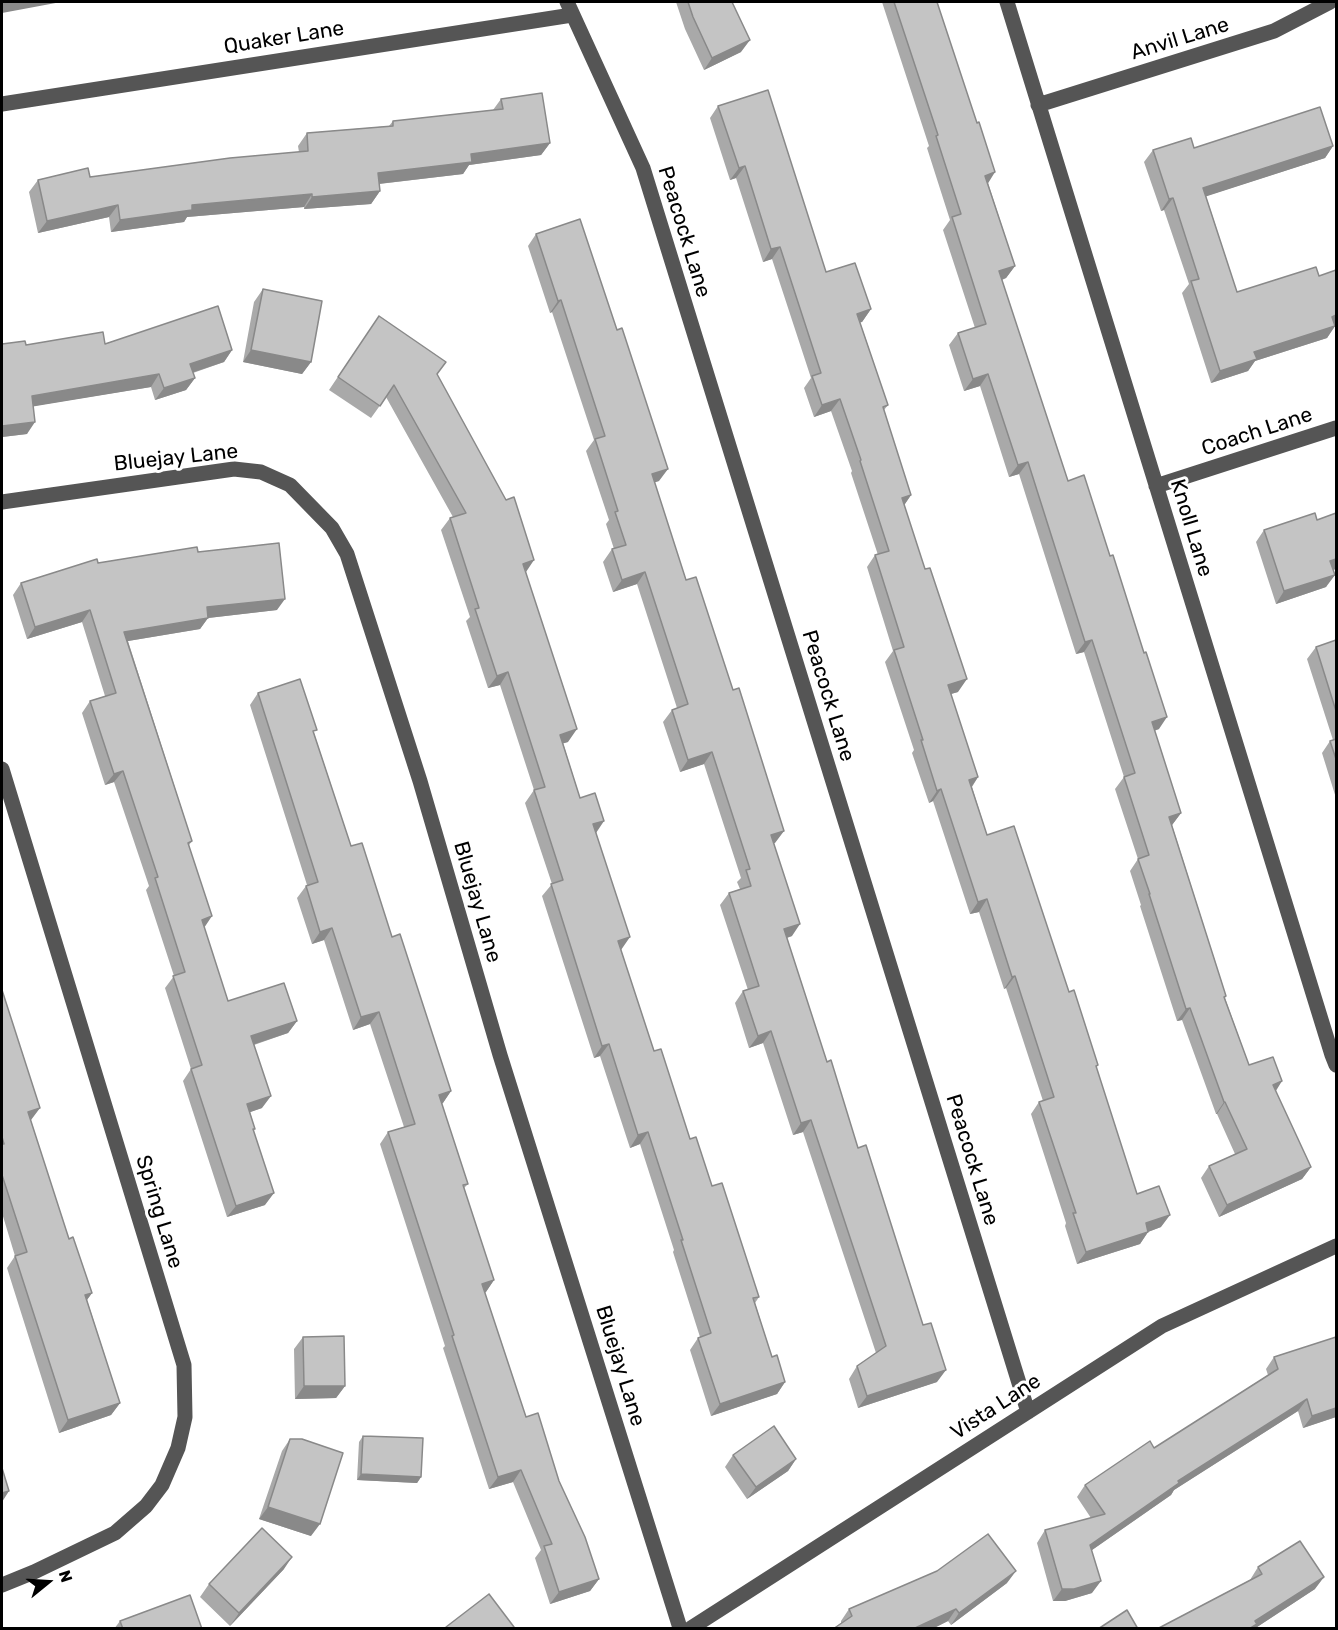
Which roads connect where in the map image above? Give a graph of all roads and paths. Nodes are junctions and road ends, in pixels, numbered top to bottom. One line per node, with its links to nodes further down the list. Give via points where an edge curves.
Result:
1 (1007, 2): 5 (street, Knoll Lane)
2 (1330, 2): 5 (street, Anvil Lane, via 1274,31)
3 (569, 8): 4 (street, Quaker Lane); 12 (street, Peacock Lane, via 643,168)
4 (2, 104)
5 (1038, 105): 7 (street, Knoll Lane)
6 (1336, 428): 7 (street, Coach Lane)
7 (1156, 486): 10 (street, Knoll Lane)
8 (2, 502): 14 (street, Bluejay Lane, via 234,469 261,472 290,485 332,528 347,554 420,781 504,1066)
9 (2, 769): 13 (street, Spring Lane, via 184,1365 185,1417 178,1448 162,1485 146,1506 114,1533)
10 (1336, 1065)
11 (1336, 1246): 12 (street, Vista Lane, via 1162,1326)
12 (1028, 1412): 15 (street, Vista Lane)
13 (2, 1585)
14 (680, 1629)
15 (691, 1629)

